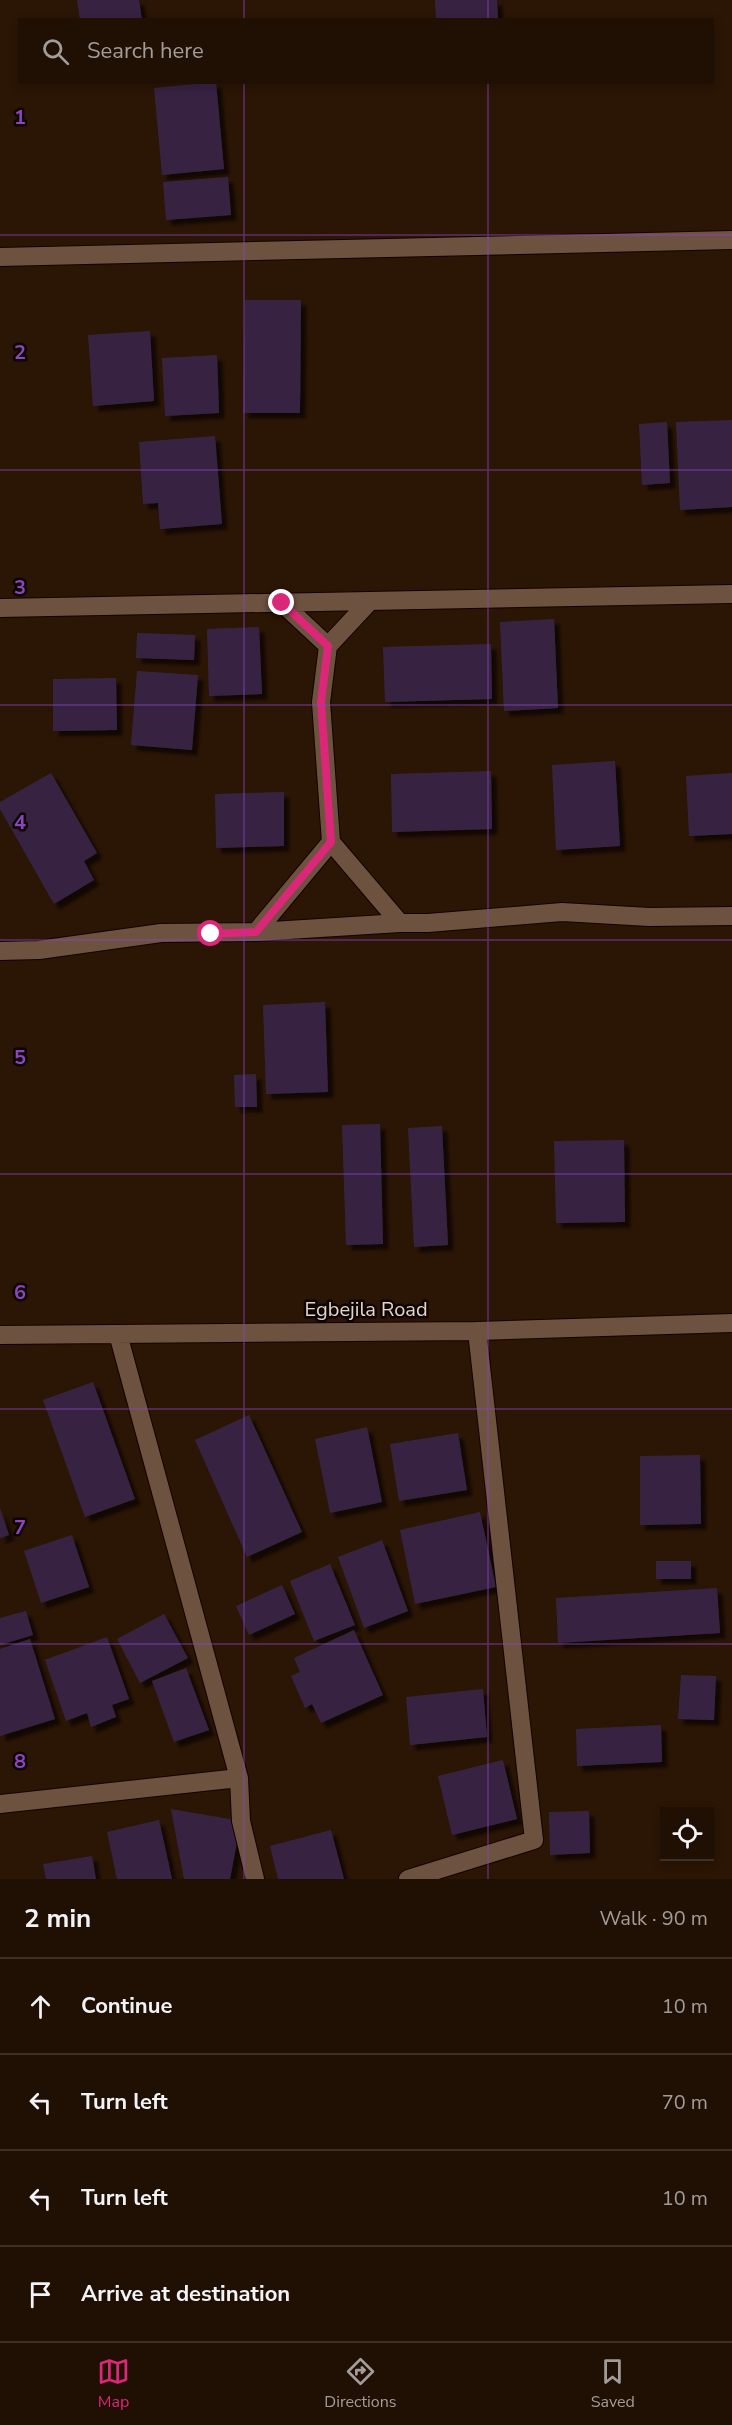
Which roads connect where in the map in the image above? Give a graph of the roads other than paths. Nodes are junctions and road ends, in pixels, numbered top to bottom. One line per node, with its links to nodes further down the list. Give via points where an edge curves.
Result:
1 (732, 240): 2 (street)
2 (0, 257)
3 (732, 594): 4 (street)
4 (370, 601): 5 (street); 7 (street)
5 (282, 603): 6 (street); 7 (street)
6 (0, 608)
7 (328, 646): 8 (street, via 321,702)
8 (331, 842): 10 (street); 11 (street)
9 (732, 916): 10 (street, via 562,912)
10 (400, 923): 11 (street)
11 (256, 932): 12 (street, via 161,933 39,950)
12 (0, 951)
13 (732, 1323): 14 (street, Egbejila Road)
14 (477, 1331): 15 (street, Egbejila Road); 20 (street, via 534,1840)
15 (118, 1334): 16 (street, Egbejila Road); 17 (street)
16 (0, 1335)
17 (240, 1778): 18 (street); 19 (street, via 241,1821)
18 (0, 1804)
19 (255, 1879)
20 (408, 1879)

